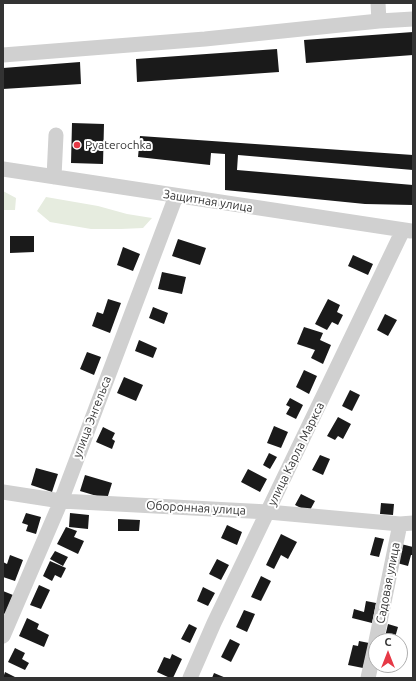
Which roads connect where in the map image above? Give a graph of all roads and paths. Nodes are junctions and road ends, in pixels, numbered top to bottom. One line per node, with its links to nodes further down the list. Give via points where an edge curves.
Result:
1 (378, 3): 3 (street)
2 (413, 19): 3 (street)
3 (379, 21): 4 (street, via 205,39)
4 (3, 55)
5 (56, 135): 7 (street)
6 (3, 169): 7 (street, Защитная улица)
7 (54, 177): 8 (street, Защитная улица)
8 (176, 196): 9 (street, Защитная улица); 11 (street, улица Энгельса)
9 (408, 231): 12 (street, улица Карла Маркса)
10 (3, 492): 11 (street, Оборонная улица)
11 (61, 501): 12 (street, Оборонная улица); 15 (street, улица Энгельса)
12 (268, 512): 13 (street, Оборонная улица); 16 (street, улица Карла Маркса)
13 (406, 524): 14 (street, Садовая улица)
14 (378, 633)
15 (3, 636)
16 (190, 678)

